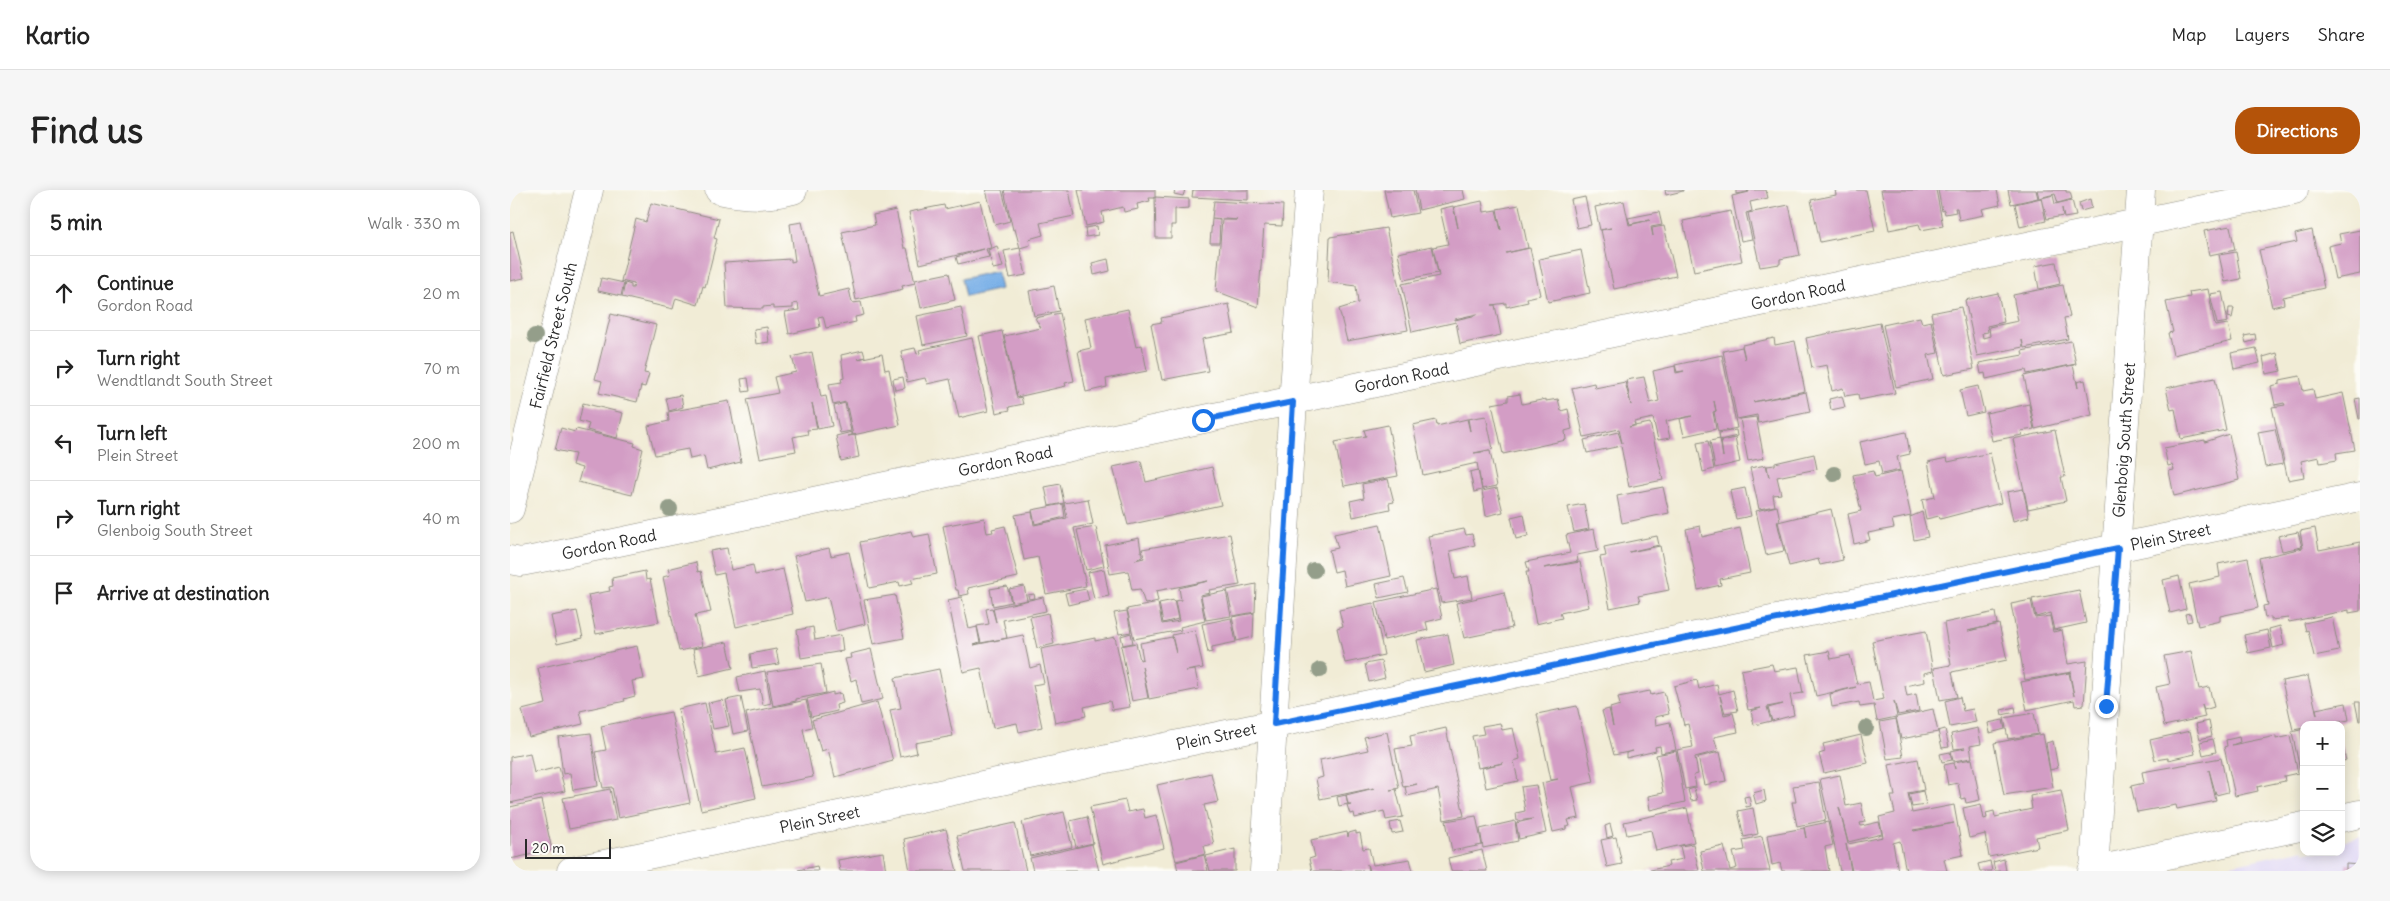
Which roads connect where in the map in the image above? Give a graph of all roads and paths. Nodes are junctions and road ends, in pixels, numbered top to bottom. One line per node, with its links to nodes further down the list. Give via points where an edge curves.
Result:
1 (589, 190): 10 (street, Fairfield Street South)
2 (720, 190): 3 (street, via 756,196)
3 (793, 190)
4 (1309, 190): 8 (street)
5 (2142, 190): 7 (street, Glenboig South Street)
6 (2294, 190): 7 (street, Gordon Road)
7 (2139, 223): 8 (street, Gordon Road); 11 (street, Glenboig South Street)
8 (1293, 402): 12 (street, Gordon Road, via 521,562); 13 (street)
9 (2360, 497): 11 (street, Plein Street)
10 (510, 509)
11 (2118, 548): 13 (street, Plein Street); 17 (street, Glenboig South Street)
12 (510, 560)
13 (1274, 724): 18 (street, Plein Street); 19 (street)
14 (2360, 814): 15 (street)
15 (2345, 817)
16 (2300, 827): 17 (street)
17 (2093, 870)
18 (571, 871)
19 (1264, 871)

